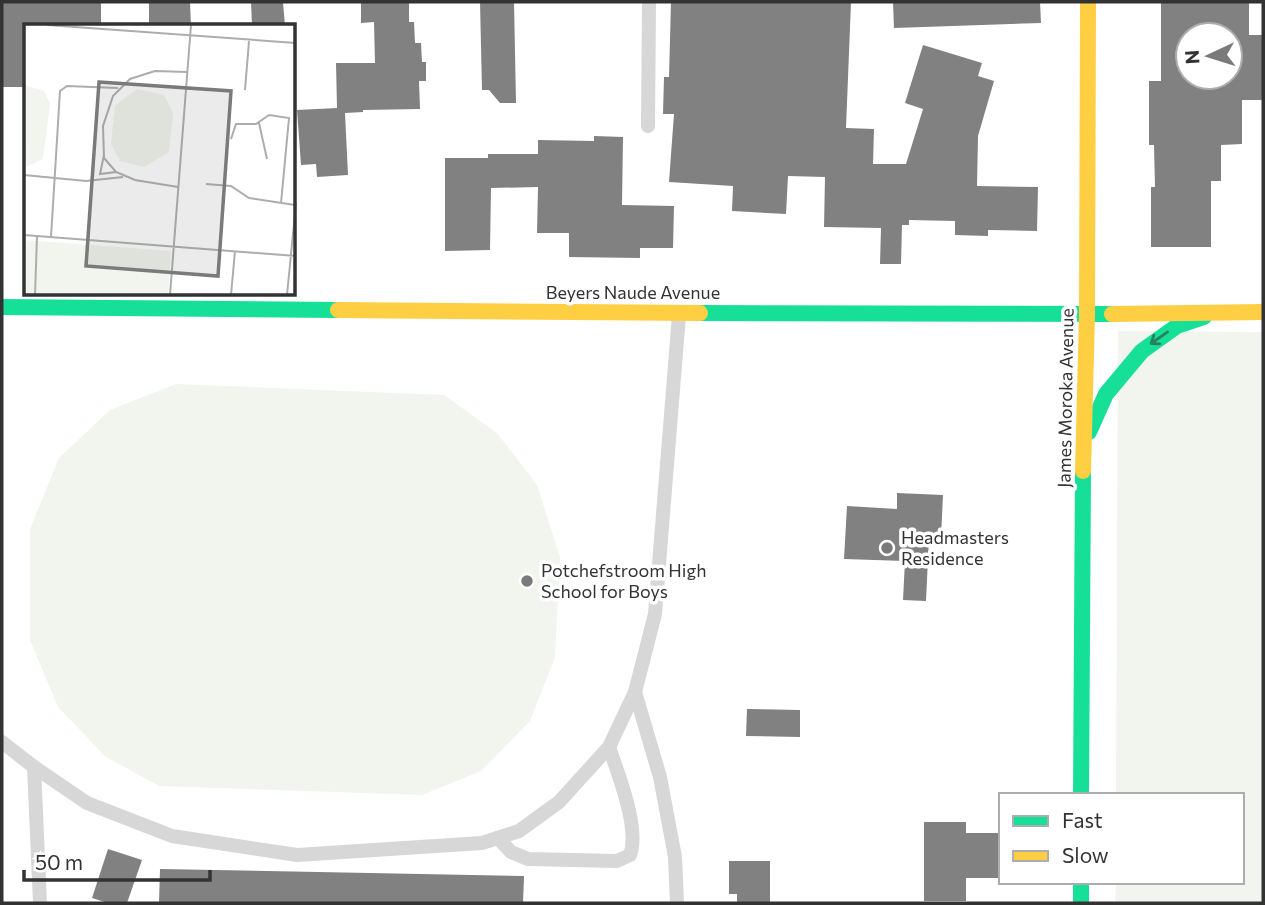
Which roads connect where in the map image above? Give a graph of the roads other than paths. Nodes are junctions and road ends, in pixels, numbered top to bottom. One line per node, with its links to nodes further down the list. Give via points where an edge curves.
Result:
1 (649, 2): 3 (lane)
2 (1088, 2): 8 (street, James Moroka Avenue)
3 (648, 126)
4 (2, 307): 6 (street, Beyers Naude Avenue)
5 (1222, 312): 7 (street, Beyers Naude Avenue); 8 (street, Beyers Naude Avenue); 9 (street, one-way to 9, via 1177,326 1142,351 1106,394)
6 (679, 313): 8 (street, Beyers Naude Avenue); 10 (lane, via 655,614)
7 (1263, 313)
8 (1087, 314): 9 (street, James Moroka Avenue)
9 (1083, 447): 14 (street, James Moroka Avenue)
10 (635, 692): 12 (lane); 18 (lane, via 660,777)
11 (2, 742): 13 (lane)
12 (609, 747): 15 (lane, via 559,802 519,831); 15 (lane, via 634,836 629,855 617,861 528,859)
13 (34, 767): 15 (lane, via 88,803 172,836 297,855 482,843); 17 (lane)
14 (1081, 793)
15 (498, 838)
16 (1081, 884): 19 (street)
17 (40, 903)
18 (677, 903)
19 (1081, 903)

